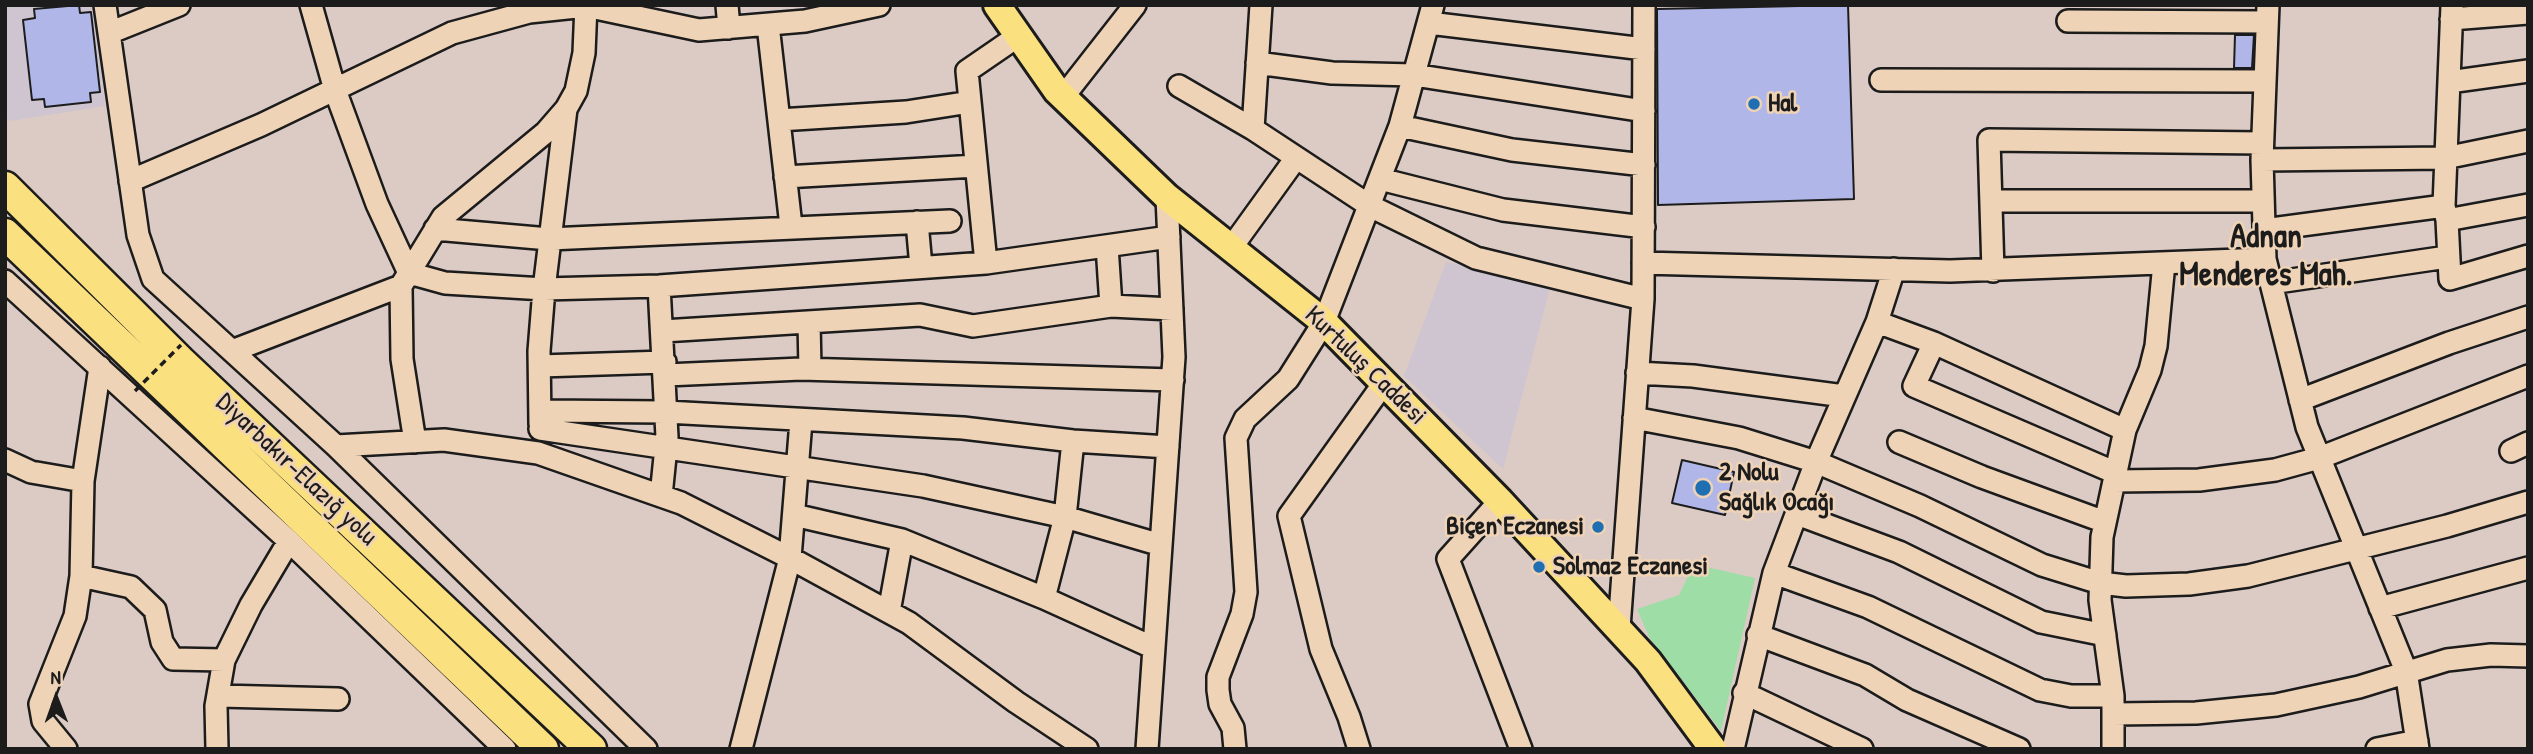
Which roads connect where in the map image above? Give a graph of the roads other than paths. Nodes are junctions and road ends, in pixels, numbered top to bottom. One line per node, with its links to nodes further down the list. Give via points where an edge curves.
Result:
1 (105, 5): 18 (street)
2 (179, 5): 18 (street)
3 (311, 5): 28 (street)
4 (727, 5): 17 (street)
5 (879, 5): 16 (street)
6 (998, 5): 19 (main road, Kurtuluş Caddesi)
7 (1135, 5): 29 (street)
8 (1261, 5): 21 (street)
9 (1644, 5): 20 (street)
10 (586, 6): 17 (street, via 699,30); 28 (street, via 529,12 452,33); 31 (street, via 584,52 576,91)
11 (2451, 12): 13 (street); 26 (street)
12 (2267, 13): 15 (street); 25 (street)
13 (2528, 13)
14 (1431, 14): 20 (street); 23 (street)
15 (2068, 21)
16 (768, 25): 17 (street); 33 (street)
17 (730, 28)
18 (109, 33): 44 (street)
19 (1018, 36): 29 (main road, Kurtuluş Caddesi); 30 (street, via 967,71)
20 (1644, 49): 32 (street)
21 (1257, 63): 23 (street, via 1332,73); 35 (street)
22 (2528, 71): 26 (street)
23 (1414, 75): 32 (street); 34 (street)
24 (1881, 80): 25 (street)
25 (2265, 80): 37 (street)
26 (2449, 82): 39 (street)
27 (1180, 86): 35 (street)
28 (335, 89): 44 (street); 72 (street)
29 (1063, 97): 46 (main road, Kurtuluş Caddesi)
30 (970, 102): 33 (street, via 906,113); 40 (street)
31 (566, 109): 56 (street); 60 (street)
32 (1644, 111): 41 (street)
33 (779, 120): 42 (street)
34 (1400, 125): 41 (street, via 1512,150); 43 (street)
35 (1253, 129): 38 (street)
36 (2528, 141): 39 (street)
37 (2262, 152): 39 (street); 47 (street, via 1989,140); 48 (street)
38 (1296, 158): 50 (street); 62 (street)
39 (2445, 158): 51 (street)
40 (976, 166): 42 (street); 66 (street)
41 (1644, 166): 55 (street)
42 (785, 177): 54 (street)
43 (1380, 179): 50 (street); 55 (street, via 1503,210)
44 (130, 181): 86 (street, via 138,235 153,279)
45 (5, 187): 150 (highway, Diyarbakır-Elazığ yolu, via 180,360)
46 (1167, 197): 59 (street); 62 (main road, Kurtuluş Caddesi)
47 (1991, 201): 48 (street); 71 (street)
48 (2263, 201): 57 (street)
49 (2528, 205): 51 (street)
50 (1370, 206): 77 (street, via 1476,258); 82 (street)
51 (2446, 213): 57 (street); 64 (street)
52 (950, 220): 53 (street)
53 (917, 222): 54 (street); 69 (street)
54 (791, 226): 60 (street)
55 (1644, 227): 67 (street)
56 (435, 229): 60 (street); 72 (street)
57 (2264, 230): 65 (street)
58 (5, 234): 149 (highway, Diyarbakır-Elazığ yolu)
59 (1169, 237): 61 (street); 79 (street)
60 (549, 239): 76 (street)
61 (1107, 246): 66 (street); 78 (street)
62 (1231, 248): 82 (main road, Kurtuluş Caddesi)
63 (2528, 256): 64 (street, via 2450,279)
64 (2447, 257): 74 (street)
65 (2265, 259): 68 (street); 74 (street)
66 (986, 263): 69 (street)
67 (1643, 263): 70 (street); 77 (street)
68 (2164, 263): 71 (street); 101 (street, via 2160,321 2150,370)
69 (921, 267): 75 (street)
70 (1894, 269): 71 (street); 83 (street)
71 (1993, 271)
72 (405, 280): 76 (street); 86 (street); 103 (street, via 402,359)
73 (5, 281): 88 (street)
74 (2272, 283): 96 (street)
75 (659, 286): 76 (street); 84 (street)
76 (544, 289): 87 (street)
77 (1643, 299): 91 (street)
78 (1111, 306): 79 (street); 81 (street, via 973,326 920,315)
79 (1172, 309): 93 (street)
80 (2528, 317): 96 (street)
81 (809, 322): 84 (street); 90 (street)
82 (1324, 322): 94 (main road, Kurtuluş Caddesi); 155 (street, via 1288,379 1245,419 1236,438 1245,592 1242,614 1218,677 1220,704 1233,728)
83 (1877, 322): 85 (street); 95 (street)
84 (663, 331): 89 (street)
85 (1934, 343): 101 (street); 113 (street, via 1914,386)
86 (232, 351): 105 (street)
87 (540, 366): 89 (street); 99 (street)
88 (100, 367): 114 (street); 123 (street)
89 (665, 369): 90 (street); 97 (street)
90 (810, 369): 93 (street)
91 (1637, 373): 95 (street); 98 (street)
92 (2528, 376): 109 (street)
93 (1172, 380): 107 (street)
94 (1384, 383): 116 (main road, Kurtuluş Caddesi); 156 (street, via 1289,516 1312,620)
95 (1844, 396): 111 (street)
96 (2300, 400): 109 (street)
97 (666, 412): 99 (street); 100 (street); 106 (street)
98 (1634, 418): 111 (street, via 1739,438); 134 (street)
99 (541, 420): 106 (street); 108 (street)
100 (801, 421): 102 (street, via 963,428); 112 (street)
101 (2125, 430): 113 (street)
102 (1073, 441): 107 (street); 120 (street)
103 (415, 442): 105 (street); 108 (street, via 444,440)
104 (1899, 442): 121 (street)
105 (336, 446): 151 (street)
106 (666, 446): 112 (street); 115 (street)
107 (1168, 447): 124 (street)
108 (538, 453): 115 (street)
109 (2319, 458): 113 (street, via 2237,476); 125 (street)
110 (5, 460): 114 (street, via 31,472)
111 (1816, 462): 118 (street); 130 (street, via 2042,565)
112 (797, 465): 119 (street); 120 (street)
113 (2115, 477): 121 (street)
114 (83, 481): 129 (street)
115 (661, 496): 126 (street)
116 (1500, 501): 134 (main road, Kurtuluş Caddesi); 157 (street, via 1448,559)
117 (2528, 502): 125 (street)
118 (1797, 513): 128 (street); 136 (street, via 1899,552 2041,622)
119 (794, 515): 122 (street); 126 (street)
120 (1065, 517): 124 (street); 131 (street)
121 (2105, 523): 130 (street)
122 (902, 540): 131 (street); 133 (street)
123 (289, 541): 139 (street); 148 (street)
124 (1161, 545): 137 (street)
125 (2356, 550): 130 (street, via 2229,579 2158,586); 132 (street)
126 (790, 558): 133 (street); 152 (street)
127 (2528, 568): 132 (street)
128 (1774, 573): 135 (street); 144 (street, via 1868,607 2039,690)
129 (81, 576): 139 (street, via 131,587 155,610 162,642 173,659); 146 (street, via 75,617 40,704 43,721)
130 (2100, 583): 136 (street)
131 (1044, 598): 137 (street)
132 (2380, 608): 140 (street)
133 (889, 612): 153 (street)
134 (1619, 628): 158 (main road, Kurtuluş Caddesi)
135 (1758, 635): 141 (street); 161 (street, via 1865,675 1907,700)
136 (2105, 635): 144 (street)
137 (1154, 648): 154 (street)
138 (2528, 656): 140 (street, via 2467,657)
139 (224, 660): 142 (street)
140 (2406, 671): 144 (street, via 2359,687 2276,705 2196,713); 145 (street)
141 (1744, 693): 159 (street); 160 (street)
142 (220, 696): 143 (street); 147 (street)
143 (338, 699)
144 (2113, 705): 162 (street)
145 (2418, 745): 163 (street)
146 (65, 749)
147 (217, 749)
148 (505, 749)
149 (543, 749)
150 (591, 749)
151 (646, 749)
152 (741, 749)
153 (1087, 749)
154 (1147, 749)
155 (1236, 749)
156 (1359, 749)
157 (1521, 749)
158 (1713, 749)
159 (1733, 749)
160 (1862, 749)
161 (2019, 749)
162 (2113, 749)
163 (2377, 749)

